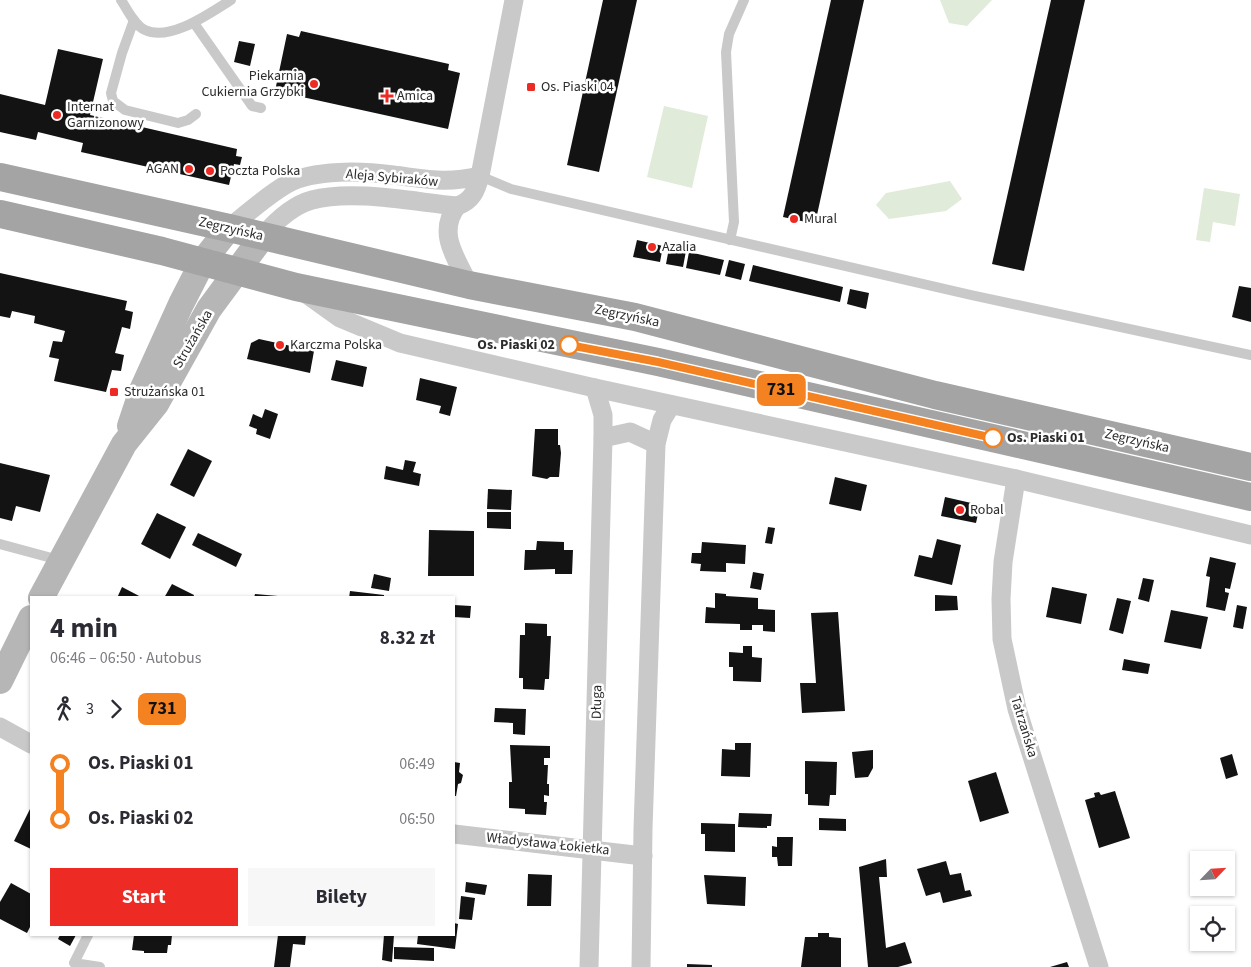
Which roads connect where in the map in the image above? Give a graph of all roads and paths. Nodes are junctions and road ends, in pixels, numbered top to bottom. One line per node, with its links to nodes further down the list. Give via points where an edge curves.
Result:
1 (121, 0): 5 (lane)
2 (230, 0): 6 (lane)
3 (514, 0): 9 (street)
4 (744, 0): 15 (lane, via 729,34 726,52 734,222)
5 (134, 20): 6 (lane, via 146,30 163,32); 8 (lane, via 117,69 111,94 113,101 125,110 178,123)
6 (194, 22): 7 (lane, via 252,106)
7 (261, 108)
8 (196, 114)
9 (480, 176): 11 (street, via 472,196); 13 (street, Aleja Sybiraków, via 443,182 391,174 348,172 312,176 289,183); 15 (lane, via 511,189)
10 (0, 177): 13 (main road, Zegrzyńska)
11 (457, 206): 14 (street, Aleja Sybiraków, via 331,196 301,205 276,221); 18 (street, via 450,216 447,239)
12 (0, 214): 16 (main road)
13 (229, 228): 14 (main road, Zegrzyńska); 16 (main road, Strużańska)
14 (263, 236): 17 (main road, Strużańska); 18 (main road, Zegrzyńska)
15 (730, 240): 20 (lane)
16 (203, 261): 17 (main road); 24 (main road, Strużańska, via 142,390)
17 (236, 271): 19 (main road); 24 (main road, Strużańska, via 209,309 156,404)
18 (469, 285): 26 (main road, Zegrzyńska, via 635,317 935,395)
19 (296, 287): 21 (street, via 340,318 400,343); 28 (main road, via 658,362)
20 (1251, 356)
21 (595, 388): 22 (street); 23 (street, Długa, via 603,415)
22 (671, 404): 25 (street, via 662,420); 27 (street)
23 (604, 438): 25 (street, via 630,432); 38 (street, Długa)
24 (124, 444): 31 (main road, Strużańska)
25 (656, 444): 39 (street)
26 (1251, 467)
27 (1016, 479): 29 (street); 44 (street, Tatrzańska, via 1003,562 1002,639 1017,709)
28 (1251, 498)
29 (1251, 536)
30 (0, 544): 31 (lane)
31 (60, 560): 32 (main road, Strużańska)
32 (42, 596)
33 (30, 620): 34 (main road)
34 (0, 681)
35 (0, 728): 36 (street)
36 (30, 743)
37 (455, 834): 38 (street, Władysława Łokietka)
38 (593, 849): 39 (street, Władysława Łokietka); 42 (street, Długa)
39 (643, 856): 43 (street)
40 (88, 936): 41 (lane, via 74,963)
41 (100, 967)
42 (589, 967)
43 (641, 967)
44 (1099, 967)

